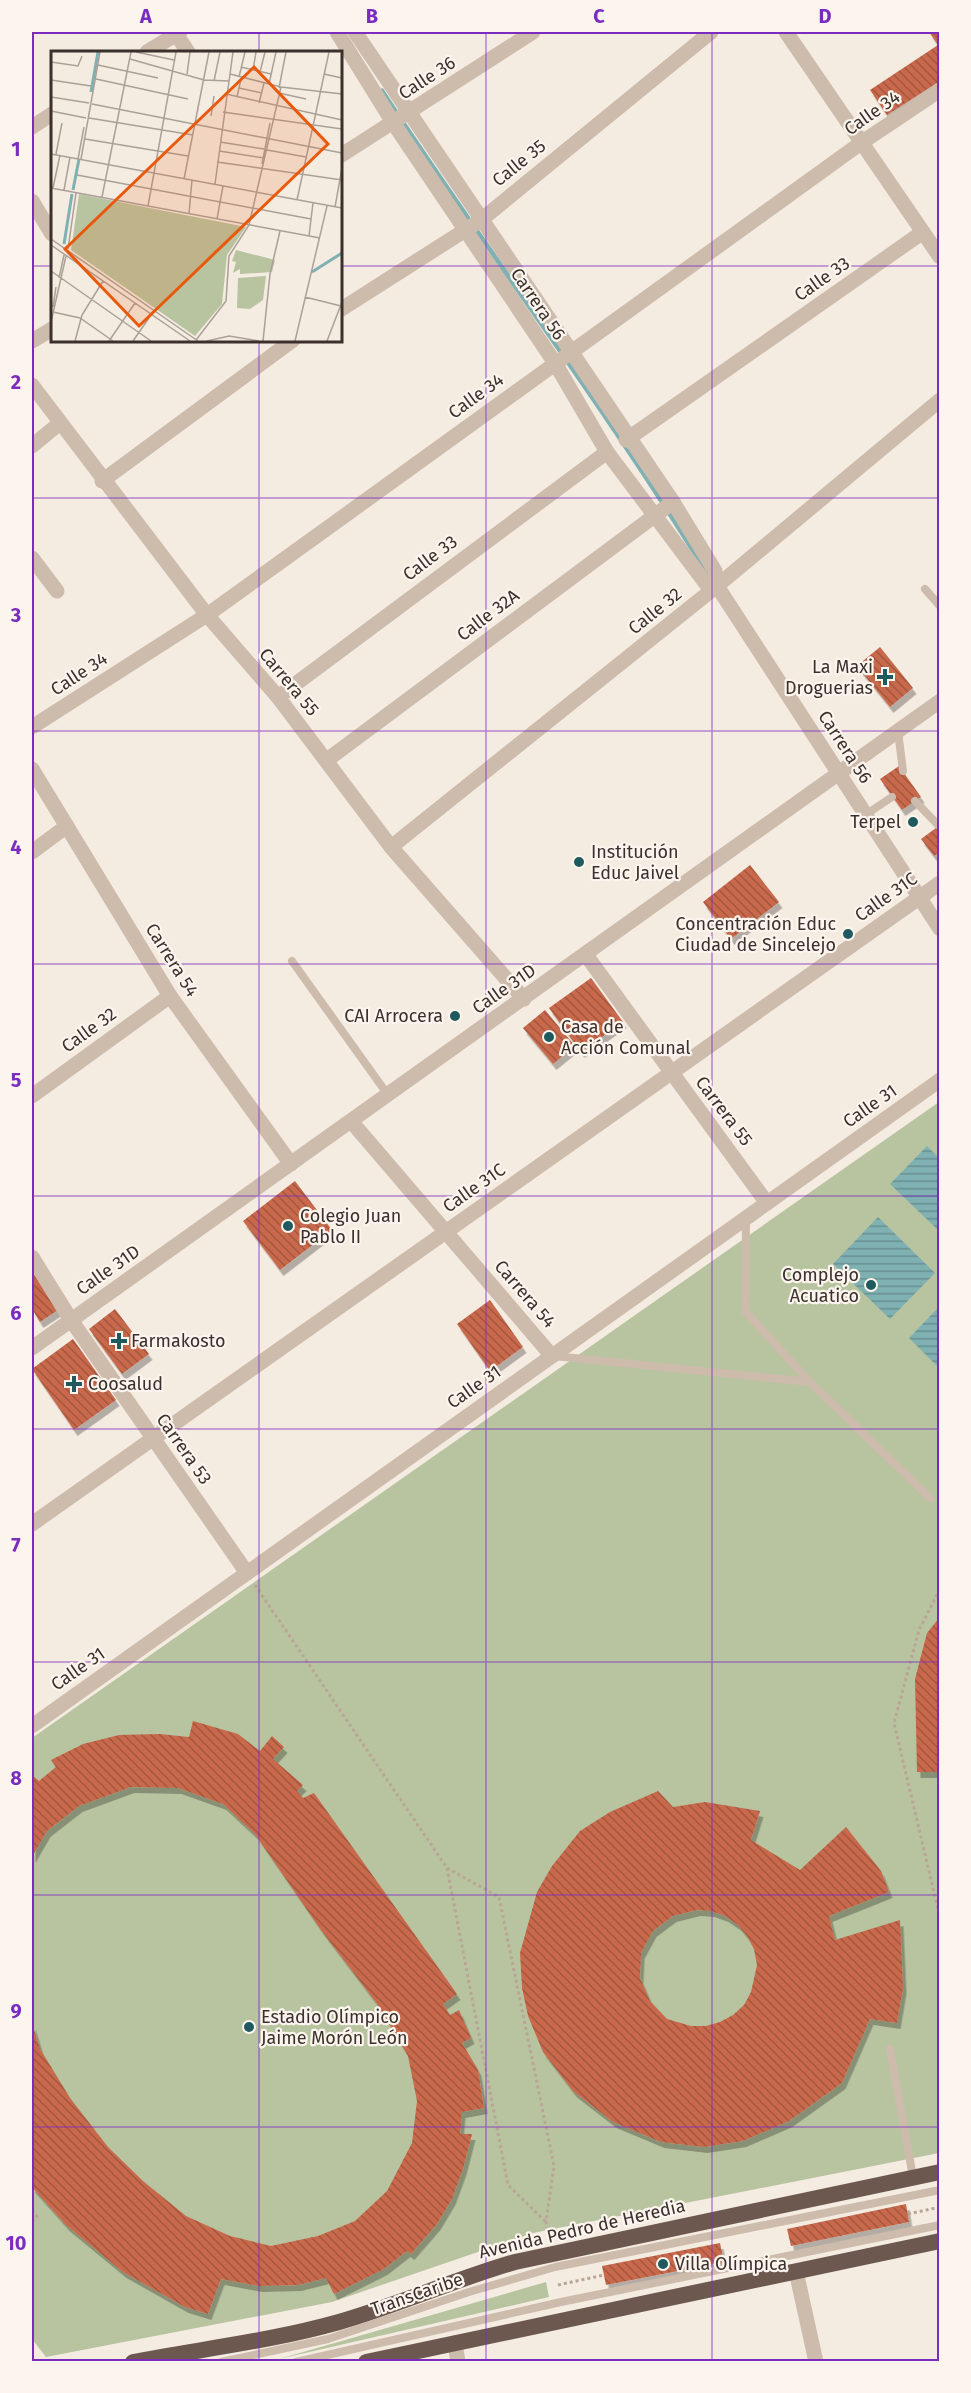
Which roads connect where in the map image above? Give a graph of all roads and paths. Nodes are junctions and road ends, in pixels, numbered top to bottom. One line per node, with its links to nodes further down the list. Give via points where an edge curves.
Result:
1 (337, 32): 11 (street, Carrera 56)
2 (355, 32): 11 (street, Carrera 56)
3 (533, 32): 11 (street, Calle 36)
4 (711, 32): 16 (street, Calle 35)
5 (786, 32): 13 (street)
6 (178, 33): 7 (street); 8 (street)
7 (149, 51)
8 (187, 51)
9 (939, 90): 13 (street, Calle 34)
10 (51, 115): 12 (street)
11 (401, 118): 14 (street, Calle 36); 16 (street, Carrera 56)
12 (32, 127)
13 (861, 143): 18 (street); 24 (street, Calle 34)
14 (342, 155)
15 (32, 201): 17 (street)
16 (473, 225): 20 (street, Calle 35); 24 (street, Carrera 56); 25 (street, Carrera 56)
17 (51, 228)
18 (922, 232): 19 (street); 29 (street, Calle 33)
19 (939, 257)
20 (342, 309)
21 (51, 330): 22 (street)
22 (32, 341)
23 (290, 342): 32 (street)
24 (571, 353): 25 (street, Calle 34); 29 (street, Carrera 56)
25 (555, 363): 31 (street, Carrera 56); 39 (street, Calle 34)
26 (32, 386): 28 (street, Carrera 55)
27 (939, 400): 35 (street, Calle 32)
28 (60, 423): 30 (street); 32 (street, Carrera 55)
29 (627, 440): 33 (street, Carrera 56)
30 (32, 446)
31 (608, 452): 33 (street, Carrera 56); 40 (street, Calle 33)
32 (102, 481): 39 (street, Carrera 55)
33 (665, 508): 35 (street, Carrera 56, via 715,571); 35 (street, Carrera 56, via 707,585); 44 (street, Calle 32A)
34 (32, 558): 37 (street)
35 (717, 586): 47 (street, Carrera 56); 53 (street, Calle 32)
36 (925, 589): 38 (lane)
37 (57, 591)
38 (939, 606)
39 (207, 615): 40 (street, Carrera 55); 42 (street, Calle 34)
40 (278, 697): 44 (street, Carrera 55)
41 (939, 701): 43 (street, Calle 31D)
42 (32, 728)
43 (898, 730): 46 (lane); 47 (street, Calle 31D)
44 (327, 760): 53 (street, Carrera 55)
45 (32, 769): 51 (street, Carrera 54)
46 (903, 771)
47 (838, 772): 50 (street, Carrera 56); 58 (street, Calle 31D)
48 (892, 797): 50 (lane)
49 (915, 801): 52 (lane)
50 (865, 815): 56 (street, Carrera 56)
51 (66, 826): 54 (street); 60 (street, Carrera 54)
52 (939, 826)
53 (391, 847): 61 (street, Carrera 55)
54 (32, 852)
55 (939, 883): 56 (street, Calle 31C)
56 (919, 897): 57 (street, Carrera 56); 62 (street, Calle 31C)
57 (939, 929)
58 (586, 955): 61 (street, Calle 31D); 62 (street, Carrera 55)
59 (292, 961): 64 (lane)
60 (170, 996): 65 (street, Calle 32); 67 (street, Carrera 54)
61 (524, 999): 64 (street, Calle 31D)
62 (671, 1073): 68 (street, Carrera 55); 70 (street, Calle 31C)
63 (939, 1080): 68 (street, Calle 31)
64 (388, 1095): 66 (street, Calle 31D)
65 (32, 1096)
66 (351, 1121): 67 (street, Calle 31D); 70 (street, Carrera 54)
67 (291, 1164): 72 (street, Calle 31D)
68 (767, 1203): 69 (street, Calle 31)
69 (746, 1218): 74 (street, Calle 31); 75 (lane, via 745,1311)
70 (446, 1232): 74 (street, Carrera 54); 76 (street, Calle 31C)
71 (32, 1257): 72 (street, Carrera 53)
72 (71, 1320): 73 (street, Calle 31D); 76 (street, Carrera 53)
73 (32, 1348)
74 (552, 1356): 75 (lane); 79 (street, Calle 31)
75 (810, 1382): 77 (lane)
76 (153, 1438): 78 (street, Calle 31C); 79 (street, Carrera 53)
77 (930, 1498)
78 (32, 1524)
79 (247, 1573): 81 (street, Calle 31); 82 (path)
80 (939, 1589): 83 (path, via 919,1630 894,1723)
81 (32, 1726)
82 (447, 1868): 82 (path, via 508,2185 546,2222 554,2166 498,1897)
83 (939, 1918)
84 (890, 2049): 86 (lane)
85 (939, 2172): 86 (highway, Avenida Pedro de Heredia)
86 (913, 2177): 98 (highway, Avenida Pedro de Heredia, via 515,2262 306,2330)
87 (939, 2190): 99 (lane, TransCaribe, via 555,2268 328,2339)
88 (939, 2208): 90 (path)
89 (32, 2210): 91 (path, via 37,2217)
90 (908, 2214)
91 (32, 2221)
92 (939, 2225): 100 (lane, TransCaribe)
93 (939, 2241): 94 (highway)
94 (796, 2271): 97 (highway); 103 (street)
95 (604, 2275): 96 (path)
96 (558, 2284)
97 (455, 2343): 101 (highway); 102 (street)
98 (133, 2361)
99 (221, 2361)
100 (296, 2361)
101 (366, 2361)
102 (458, 2361)
103 (816, 2361)

